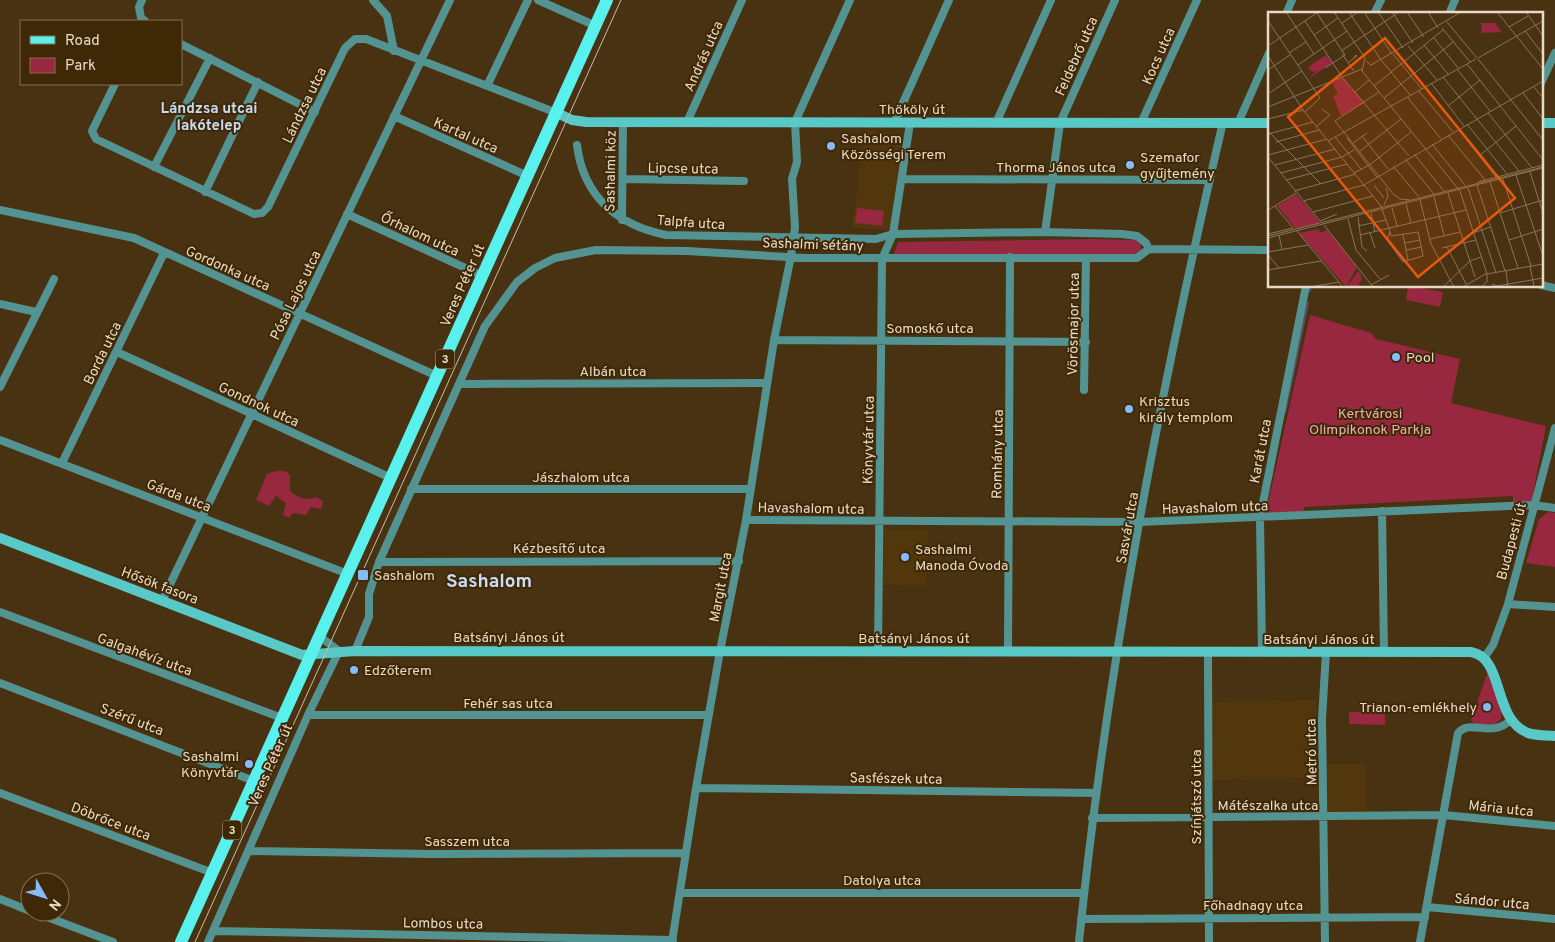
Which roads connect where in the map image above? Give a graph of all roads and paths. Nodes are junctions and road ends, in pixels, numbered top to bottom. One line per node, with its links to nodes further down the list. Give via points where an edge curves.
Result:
1 (142, 0): 19 (street, via 139,8)
2 (450, 0): 26 (street, Pósa Lajos utca)
3 (528, 0): 30 (street)
4 (538, 0): 20 (street)
5 (607, 0): 20 (main road, Veres Péter út / 3)
6 (742, 0): 35 (street, András utca)
7 (850, 0): 36 (street)
8 (949, 0): 41 (street)
9 (1051, 0): 43 (street)
10 (1115, 0): 46 (street, Feldebrő utca)
11 (1196, 0): 44 (street, Kocs utca)
12 (1292, 0): 16 (street)
13 (1380, 0): 17 (street)
14 (1455, 0): 18 (street)
15 (375, 1): 22 (street, via 387,16)
16 (1287, 12)
17 (1375, 12)
18 (1450, 12)
19 (144, 20)
20 (596, 26): 32 (main road, Veres Péter út / 3)
21 (182, 44): 25 (street)
22 (394, 51): 26 (street, Lándzsa utca); 31 (street, Lándzsa utca, via 362,38 351,41)
23 (1555, 53): 27 (street)
24 (1268, 55): 38 (street)
25 (210, 58): 28 (street); 48 (street)
26 (421, 61): 30 (street, Lándzsa utca); 33 (street, Pósa Lajos utca)
27 (1542, 81)
28 (258, 82): 31 (street); 55 (street)
29 (115, 85): 48 (street, Lándzsa utca, via 92,132 96,139)
30 (487, 86): 32 (street, Lándzsa utca)
31 (315, 112): 55 (street, Lándzsa utca, via 268,207 262,212 246,212)
32 (557, 113): 34 (street, Thököly út, via 586,122); 49 (main road, Veres Péter út / 3)
33 (394, 116): 49 (street, Kartal utca); 57 (street, Pósa Lajos utca)
34 (623, 122): 35 (street, Thököly út); 52 (street, Sashalmi köz)
35 (687, 122): 36 (street, Thököly út)
36 (795, 122): 41 (street, Thököly út); 62 (street, Margit utca, via 797,195 794,199)
37 (1223, 122): 38 (street, Thököly út); 44 (street, Thököly út); 53 (street, Sasvár utca)
38 (1238, 122): 39 (street, Thököly út)
39 (1268, 122)
40 (1542, 122): 45 (street)
41 (894, 123): 42 (street, Thököly út)
42 (910, 123): 43 (street, Thököly út); 50 (street)
43 (996, 123): 46 (street, Thököly út)
44 (1141, 123): 46 (street, Thököly út)
45 (1555, 123)
46 (1060, 124): 51 (street, Feldebrő utca)
47 (577, 145): 58 (street, Talpfa utca, via 588,181 603,203)
48 (154, 167): 55 (street, Lándzsa utca)
49 (528, 176): 72 (main road, Veres Péter út / 3)
50 (902, 179): 51 (street, Thorma János utca); 60 (street)
51 (1051, 179): 53 (street, Thorma János utca); 59 (street, Feldebrő utca)
52 (622, 180): 54 (street, Lipcse utca); 58 (street, Sashalmi köz)
53 (1210, 180): 64 (street, Sasvár utca)
54 (744, 181)
55 (205, 192)
56 (0, 210): 67 (street, Gordonka utca, via 124,235)
57 (347, 214): 72 (street, Őrhalom utca); 79 (street, Pósa Lajos utca)
58 (622, 220): 61 (street, Talpfa utca, via 643,230)
59 (1045, 232): 60 (street, Sashalmi sétány); 63 (street, Sashalmi sétány, via 1137,236)
60 (893, 234): 62 (street, Sashalmi sétány, via 876,238); 71 (street)
61 (688, 237): 62 (street, Talpfa utca); 66 (street)
62 (792, 238): 68 (street, Margit utca)
63 (1149, 249): 64 (street, Sashalmi sétány); 70 (street, Sashalmi sétány, via 1137,258)
64 (1195, 249): 65 (street, Sashalmi sétány); 105 (street, Sasvár utca, via 1165,385)
65 (1268, 250)
66 (688, 251): 68 (street, Sashalmi sétány); 87 (street, Sashalmi sétány, via 596,250 563,255 543,263 527,273 494,311)
67 (164, 253): 79 (street, Gordonka utca); 84 (street, Borda utca)
68 (791, 256): 71 (street, Sashalmi sétány); 80 (street, Margit utca)
69 (1010, 257): 70 (street, Sashalmi sétány); 71 (street, Sashalmi sétány); 82 (street, Romhány utca)
70 (1086, 258): 83 (street, Vörösmajor utca)
71 (882, 259): 81 (street, Könyvtár utca)
72 (483, 276): 85 (main road, Veres Péter út / 3)
73 (54, 279): 78 (street)
74 (1542, 285): 76 (street)
75 (1306, 288): 101 (street, Karát utca)
76 (1555, 288)
77 (0, 304): 78 (street)
78 (36, 312): 88 (street)
79 (300, 314): 85 (street, Gordonka utca); 90 (street, Pósa Lajos utca)
80 (774, 340): 81 (street, Somoskő utca); 86 (street, Margit utca)
81 (882, 341): 82 (street, Somoskő utca); 103 (street, Könyvtár utca)
82 (1011, 341): 83 (street, Somoskő utca); 104 (street, Romhány utca)
83 (1086, 342): 89 (street, Vörösmajor utca)
84 (116, 352): 90 (street, Gondnok utca); 93 (street, Borda utca)
85 (437, 376): 94 (main road, Veres Péter út / 3)
86 (767, 383): 87 (street, Albán utca); 96 (street, Margit utca)
87 (460, 384): 95 (street)
88 (0, 387)
89 (1084, 390)
90 (252, 414): 94 (street, Gondnok utca); 100 (street, Pósa Lajos utca)
91 (1555, 428): 97 (street, Budapesti út)
92 (0, 440): 93 (street, Gárda utca)
93 (62, 463): 100 (street, Gárda utca)
94 (391, 478): 109 (main road, Veres Péter út / 3)
95 (412, 489): 96 (street, Jászhalom utca); 108 (street)
96 (751, 489): 102 (street, Margit utca)
97 (1534, 505): 98 (street, Havashalom utca); 99 (street, Havashalom utca); 111 (street, Budapesti út)
98 (1555, 508)
99 (1382, 511): 101 (street, Havashalom utca); 123 (street)
100 (202, 517): 109 (street, Gárda utca); 110 (street, Pósa Lajos utca)
101 (1260, 518): 105 (street, Havashalom utca); 121 (street, Karát utca)
102 (746, 520): 103 (street, Havashalom utca); 107 (street, Margit utca)
103 (879, 522): 104 (street, Havashalom utca); 118 (street, Könyvtár utca)
104 (1008, 522): 105 (street, Havashalom utca); 119 (street, Romhány utca)
105 (1140, 522): 124 (street, Sasvár utca)
106 (0, 538): 110 (street, Hősök fasora)
107 (739, 561): 108 (street, Kézbesítő utca); 117 (street, Margit utca)
108 (379, 562): 116 (street, via 368,594 369,617)
109 (348, 574): 114 (main road, Veres Péter út / 3)
110 (162, 601): 125 (street, Hősök fasora, via 299,654)
111 (1508, 604): 112 (street); 126 (street, Budapesti út)
112 (1555, 607)
113 (0, 612): 130 (street, Galgahévíz utca)
114 (319, 636): 115 (street); 125 (main road, Veres Péter út / 3)
115 (339, 651): 116 (street, Batsányi János út); 125 (street, Batsányi János út); 128 (street, Veres Péter út)
116 (355, 651): 117 (street, Batsányi János út)
117 (720, 651): 118 (street, Batsányi János út); 129 (street, Margit utca)
118 (878, 652): 119 (street, Batsányi János út)
119 (1008, 652): 124 (street, Batsányi János út)
120 (1208, 652): 121 (street, Batsányi János út); 124 (street, Batsányi János út); 140 (street, Színjátszó utca)
121 (1262, 652): 122 (street, Batsányi János út)
122 (1326, 652): 123 (street, Batsányi János út); 138 (street, Metró utca, via 1322,719)
123 (1384, 652): 126 (street, Batsányi János út, via 1471,652)
124 (1118, 653): 136 (street, Sasvár utca)
125 (311, 655): 130 (main road, Veres Péter út / 3)
126 (1485, 660): 131 (street)
127 (0, 683): 133 (street, Szérű utca)
128 (308, 715): 129 (street, Fehér sas utca); 142 (street, Veres Péter út)
129 (709, 715): 134 (street, Margit utca)
130 (282, 718): 133 (main road, Veres Péter út / 3)
131 (1512, 720): 132 (street, via 1526,732); 137 (street, via 1498,729 1468,726 1458,733)
132 (1555, 736)
133 (254, 781): 144 (main road, Veres Péter út / 3)
134 (696, 788): 136 (street, Sasfészek utca); 143 (street, Margit utca)
135 (0, 793): 144 (street, Döbrőce utca)
136 (1096, 793): 139 (street, Sasvár utca)
137 (1444, 815): 138 (street, Mátészalka utca); 141 (street, Mária utca); 149 (street)
138 (1325, 817): 140 (street, Mátészalka utca); 150 (street, Metró utca)
139 (1092, 818): 140 (street, Mátészalka utca); 146 (street, Sasvár utca)
140 (1208, 818): 152 (street, Színjátszó utca)
141 (1555, 826)
142 (248, 851): 143 (street, Sasszem utca); 156 (street, Veres Péter út)
143 (686, 853): 145 (street, Margit utca)
144 (213, 873): 160 (main road, Veres Péter út / 3)
145 (680, 893): 146 (street, Datolya utca); 158 (street, Margit utca)
146 (1084, 893): 153 (street, Sasvár utca)
147 (0, 899): 148 (street)
148 (20, 907)
149 (1426, 907): 151 (street); 154 (street, Sándor utca)
150 (1325, 917): 151 (street, Főhadnagy utca); 152 (street, Főhadnagy utca); 164 (street, Metró utca)
151 (1425, 917): 165 (street)
152 (1209, 918): 153 (street, Főhadnagy utca); 163 (street, Színjátszó utca)
153 (1081, 919): 162 (street, Sasvár utca)
154 (1555, 919)
155 (60, 922): 159 (street)
156 (213, 931): 157 (street, Lombos utca); 161 (street, Veres Péter út)
157 (417, 938): 158 (street, Lombos utca)
158 (673, 941)
159 (113, 942)
160 (182, 942)
161 (208, 942)
162 (1079, 942)
163 (1209, 942)
164 (1325, 942)
165 (1420, 942)

